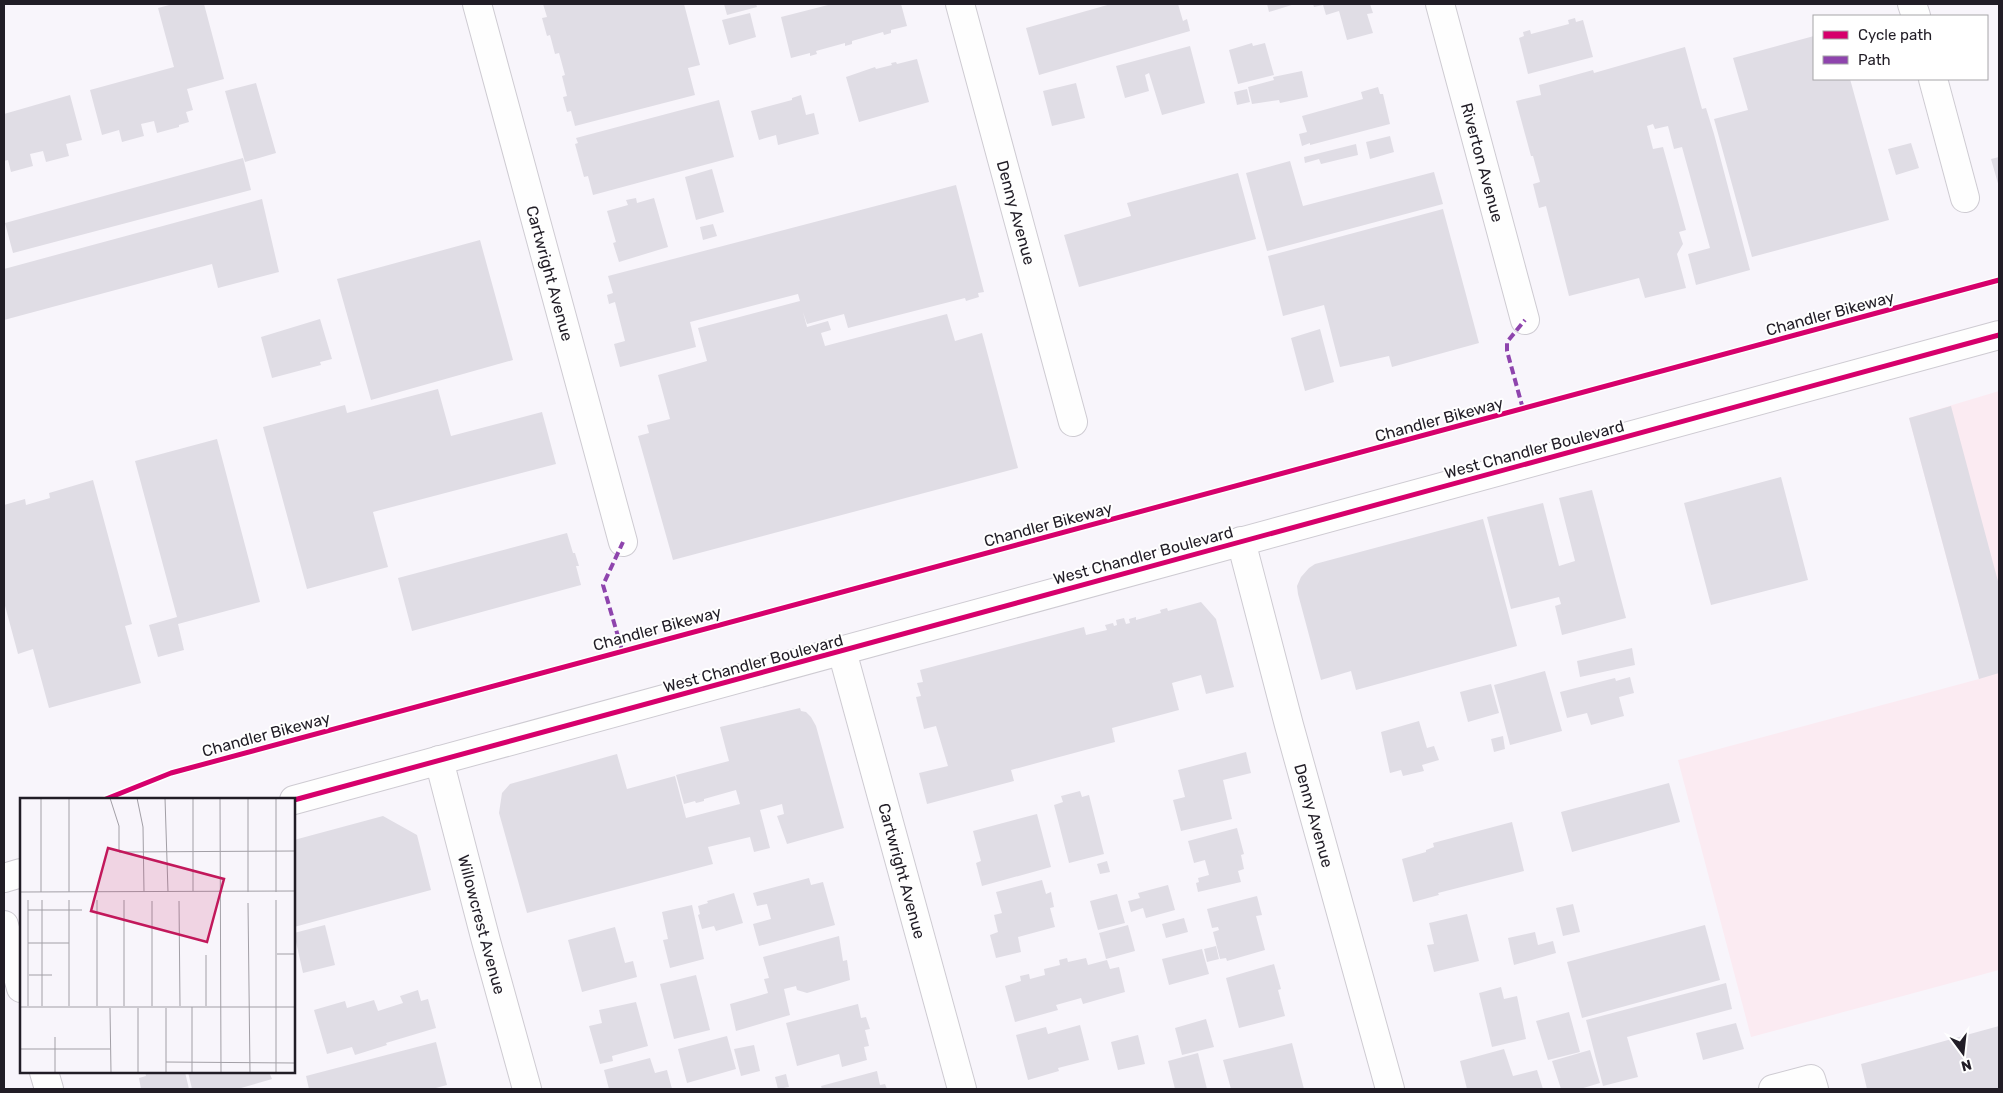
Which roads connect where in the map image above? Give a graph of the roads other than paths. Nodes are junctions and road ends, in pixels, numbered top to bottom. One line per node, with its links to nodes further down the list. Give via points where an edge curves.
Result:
1 (478, 4): 10 (street, Cartwright Avenue)
2 (960, 4): 8 (street, Denny Avenue)
3 (1440, 4): 6 (street, Riverton Avenue)
4 (1933, 80): 5 (street)
5 (1966, 198)
6 (1526, 320)
7 (1999, 336): 9 (street, West Chandler Boulevard)
8 (1072, 422)
9 (1241, 541): 11 (street, West Chandler Boulevard); 23 (street, Denny Avenue)
10 (623, 542)
11 (842, 651): 12 (street, West Chandler Boulevard); 22 (street, Cartwright Avenue)
12 (439, 760): 13 (street, West Chandler Boulevard); 21 (street, Willowcrest Avenue)
13 (295, 800)
14 (20, 873): 15 (street)
15 (4, 878)
16 (4, 925): 17 (street)
17 (20, 984)
18 (44, 1073): 20 (street)
19 (1813, 1084): 24 (street)
20 (49, 1089)
21 (527, 1089)
22 (962, 1089)
23 (1390, 1089)
24 (1773, 1089)

